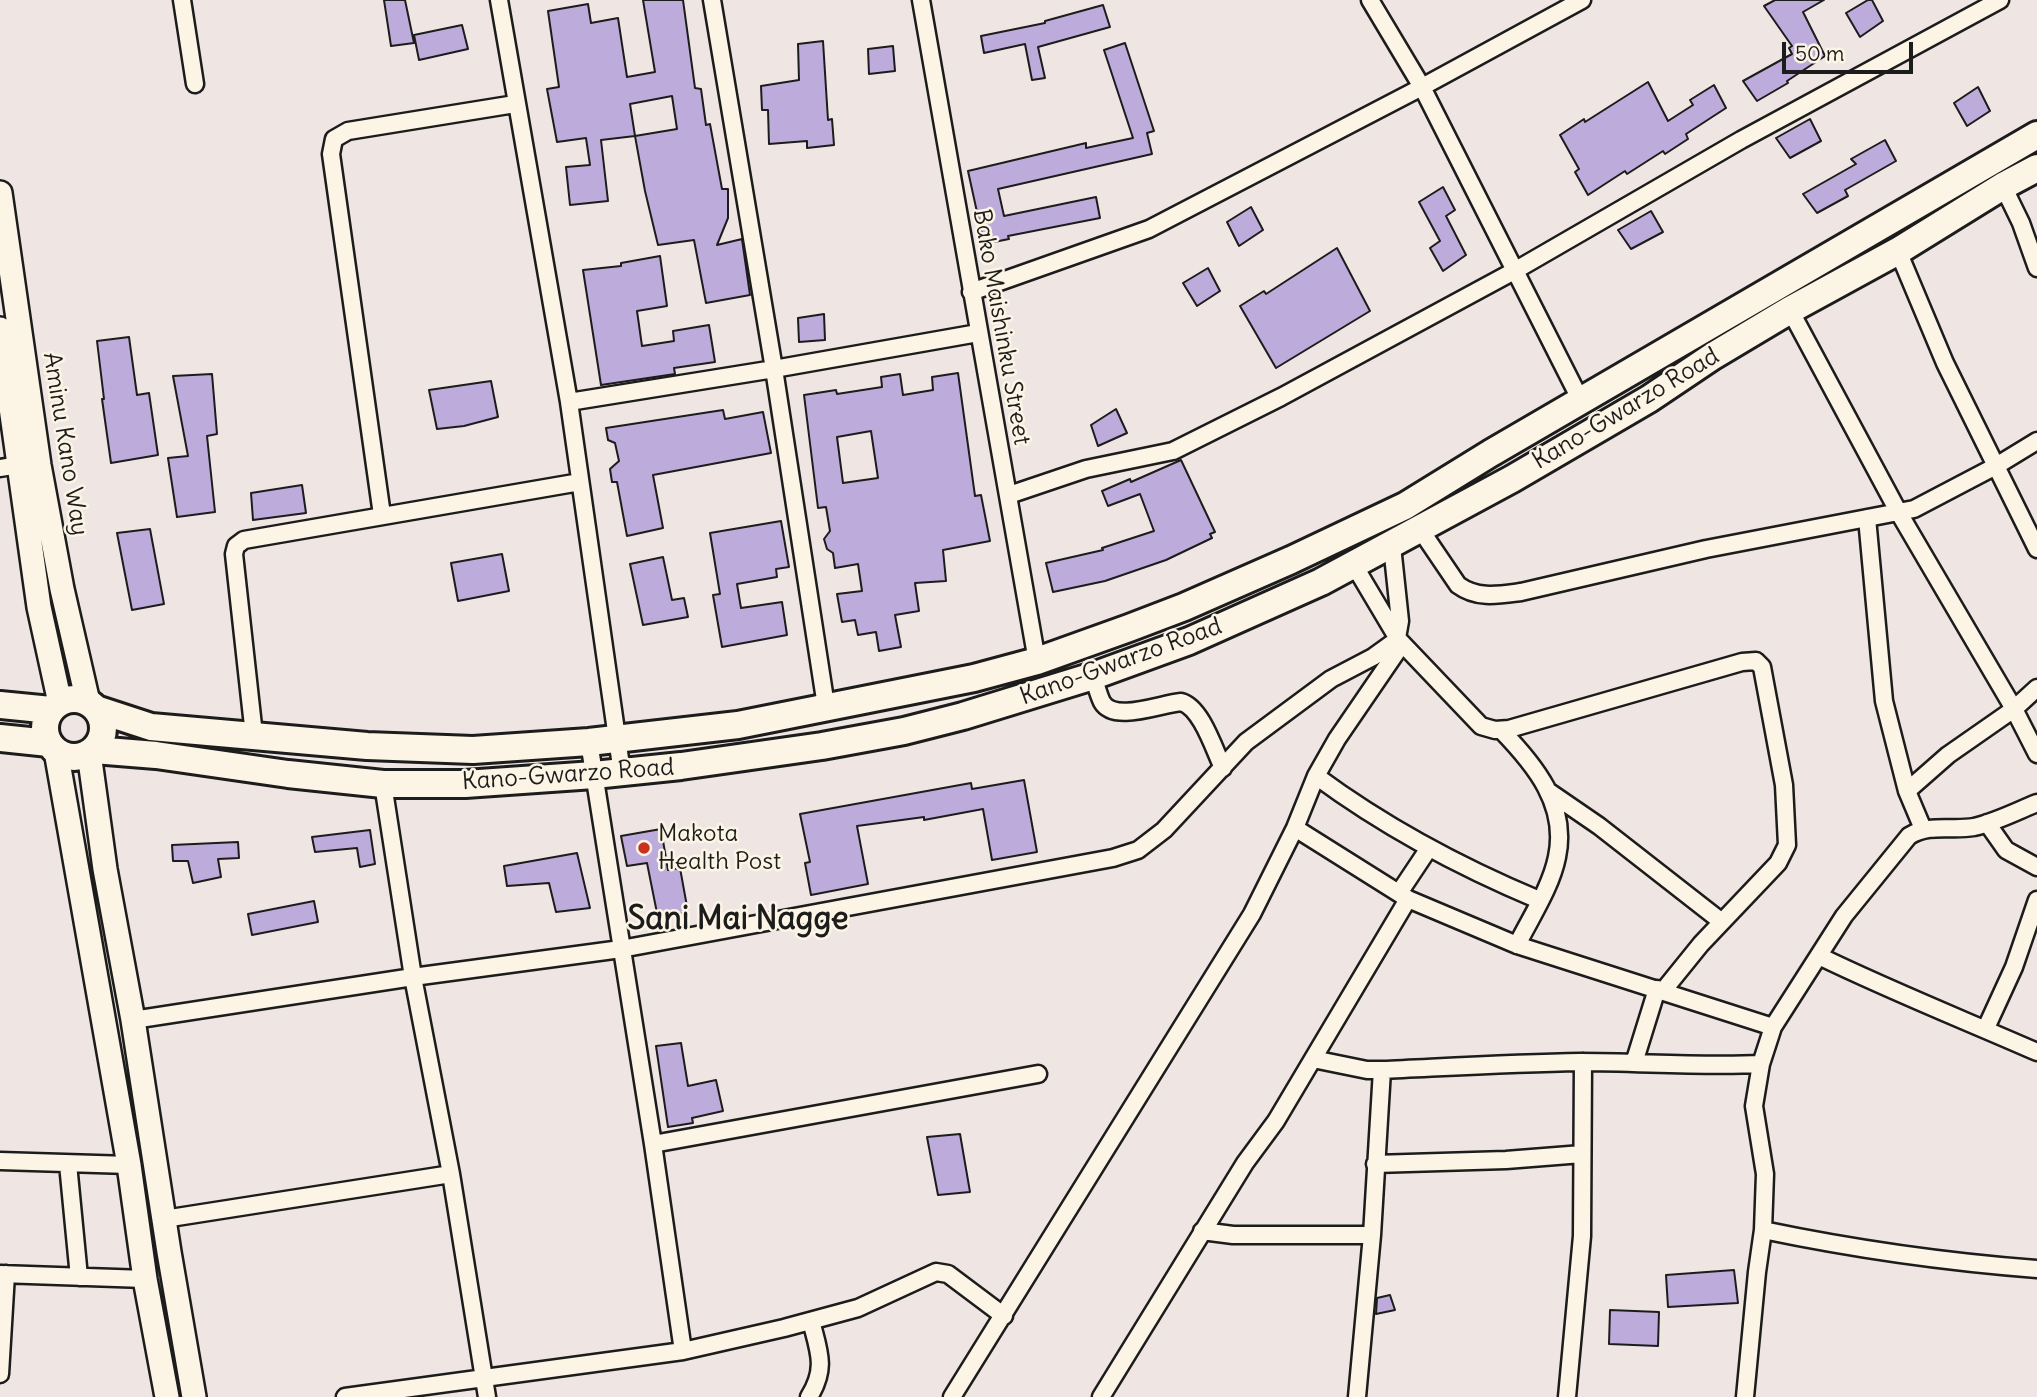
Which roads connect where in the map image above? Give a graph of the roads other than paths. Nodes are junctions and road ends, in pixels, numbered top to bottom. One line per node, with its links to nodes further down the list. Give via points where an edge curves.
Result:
1 (182, 0): 8 (street)
2 (499, 0): 10 (street)
3 (712, 0): 23 (street)
4 (922, 0): 18 (street, Bako Maishinku Street)
5 (1370, 0): 9 (street)
6 (1582, 0): 9 (street)
7 (2000, 0): 17 (street, via 1741,140)
8 (195, 84)
9 (1422, 87): 17 (street); 18 (street, via 1149,229)
10 (515, 104): 25 (street); 32 (street, via 348,131 334,139 331,154)
11 (2037, 135): 24 (main road, Kano-Gwarzo Road)
12 (2037, 168): 13 (main road, Kano-Gwarzo Road)
13 (2003, 186): 15 (main road, Kano-Gwarzo Road); 16 (street)
14 (1, 206): 43 (main road, Aminu Kano Way, via 39,465 62,589)
15 (1898, 251): 19 (main road, Kano-Gwarzo Road); 27 (street, via 1945,363)
16 (2037, 268)
17 (1516, 270): 24 (street); 30 (street, via 1173,450 1086,469)
18 (971, 292): 21 (street, Bako Maishinku Street)
19 (1790, 310): 31 (street); 34 (main road, Kano-Gwarzo Road, via 1649,399)
20 (0, 329): 22 (main road, Aminu Kano Way)
21 (978, 333): 23 (street); 30 (street, Bako Maishinku Street)
22 (2, 352): 28 (main road, Aminu Kano Way)
23 (774, 369): 25 (street); 44 (street)
24 (1581, 401): 39 (main road, Kano-Gwarzo Road, via 1405,506 1184,607)
25 (569, 402): 29 (street)
26 (2037, 441): 27 (street)
27 (1996, 466): 31 (street); 36 (street)
28 (10, 467): 45 (main road, Aminu Kano Way)
29 (580, 482): 32 (street); 50 (street)
30 (1009, 495): 39 (street, Bako Maishinku Street)
31 (1899, 513): 33 (street); 46 (street)
32 (382, 516): 48 (street, via 244,540 236,546)
33 (1867, 518): 34 (street, via 1497,596 1467,592 1458,586); 61 (street, via 1884,701)
34 (1420, 529): 35 (main road, Kano-Gwarzo Road)
35 (1392, 546): 37 (main road, Kano-Gwarzo Road); 38 (street)
36 (2037, 549)
37 (1354, 565): 38 (street); 40 (main road, Kano-Gwarzo Road, via 1246,617)
38 (1399, 640): 47 (street, via 1481,726); 55 (street, via 1331,679 1246,742); 58 (street)
39 (1037, 661): 44 (main road, Kano-Gwarzo Road)
40 (1093, 676): 55 (street, via 1111,712 1189,704); 56 (main road, Kano-Gwarzo Road, via 904,731)
41 (2037, 688): 46 (street)
42 (0, 705): 45 (main road)
43 (92, 706): 45 (main road, via 77,699); 48 (main road, Kano-Gwarzo Road, via 151,727); 53 (main road, via 104,730)
44 (826, 706): 50 (main road, Kano-Gwarzo Road, via 738,725)
45 (56, 707): 52 (main road, via 45,726)
46 (2014, 709): 54 (street); 61 (street, via 1948,755)
47 (1501, 730): 60 (street); 71 (street, via 1742,662 1759,663 1784,785 1787,845 1778,863)
48 (254, 734): 51 (main road, Kano-Gwarzo Road, via 366,746 473,750)
49 (0, 738): 52 (main road)
50 (619, 738): 51 (main road, Kano-Gwarzo Road); 56 (street)
51 (589, 742): 57 (street)
52 (53, 747): 53 (main road, via 72,757); 92 (main road)
53 (91, 752): 59 (main road, Kano-Gwarzo Road, via 156,755); 77 (main road, via 105,869)
54 (2037, 754)
55 (1223, 768): 73 (street, via 1164,830 1138,850 1113,858)
56 (622, 773): 57 (main road, Kano-Gwarzo Road)
57 (594, 775): 59 (main road, Kano-Gwarzo Road); 73 (street)
58 (1316, 775): 64 (street); 66 (street)
59 (383, 784): 75 (street)
60 (1548, 790): 69 (street, via 1560,840); 71 (street)
61 (1907, 791): 65 (street)
62 (2037, 803): 63 (street)
63 (1987, 823): 65 (street, via 1962,829); 67 (street, via 2006,850)
64 (1295, 828): 68 (street); 102 (street, via 1252,915)
65 (1923, 829): 74 (street, via 1901,845 1844,916)
66 (1429, 848): 68 (street); 69 (street)
67 (2037, 867)
68 (1403, 896): 72 (street); 81 (street)
69 (1539, 900): 72 (street)
70 (2037, 900): 79 (street)
71 (1722, 922): 76 (street)
72 (1517, 945): 76 (street)
73 (621, 949): 75 (street); 87 (street)
74 (1819, 956): 78 (street); 79 (street, via 1907,998)
75 (413, 977): 77 (street); 93 (street)
76 (1660, 990): 78 (street); 83 (street)
77 (133, 1020): 94 (main road)
78 (1773, 1027): 84 (street)
79 (1986, 1028): 80 (street)
80 (2037, 1052)
81 (1313, 1059): 85 (street); 96 (street)
82 (1583, 1062): 83 (street); 85 (street); 88 (street)
83 (1634, 1063): 84 (street)
84 (1761, 1064): 95 (street, via 1755,1106 1765,1174)
85 (1382, 1070): 91 (street)
86 (1038, 1074): 87 (street)
87 (653, 1144): 104 (street)
88 (1582, 1154): 91 (street); 115 (street, via 1582,1236)
89 (0, 1161): 90 (street)
90 (68, 1164): 92 (street); 100 (street)
91 (1376, 1164): 97 (street)
92 (128, 1165): 101 (main road)
93 (451, 1174): 94 (street); 106 (street)
94 (164, 1219): 108 (main road)
95 (1763, 1230): 98 (street, via 1867,1250); 116 (street)
96 (1202, 1231): 97 (street); 113 (street)
97 (1372, 1235): 114 (street)
98 (2037, 1269)
99 (3, 1274): 100 (street); 105 (street)
100 (79, 1277): 101 (street)
101 (145, 1279): 107 (main road)
102 (1004, 1316): 103 (street, via 948,1274 936,1272 858,1308); 112 (street)
103 (811, 1321): 104 (street); 111 (street, via 822,1360 818,1383)
104 (683, 1351): 106 (street)
105 (0, 1374)
106 (484, 1377): 109 (street); 110 (street)
107 (167, 1397)
108 (194, 1397)
109 (345, 1397)
110 (487, 1397)
111 (809, 1397)
112 (952, 1397)
113 (1101, 1397)
114 (1357, 1397)
115 (1567, 1397)
116 (1745, 1397)

